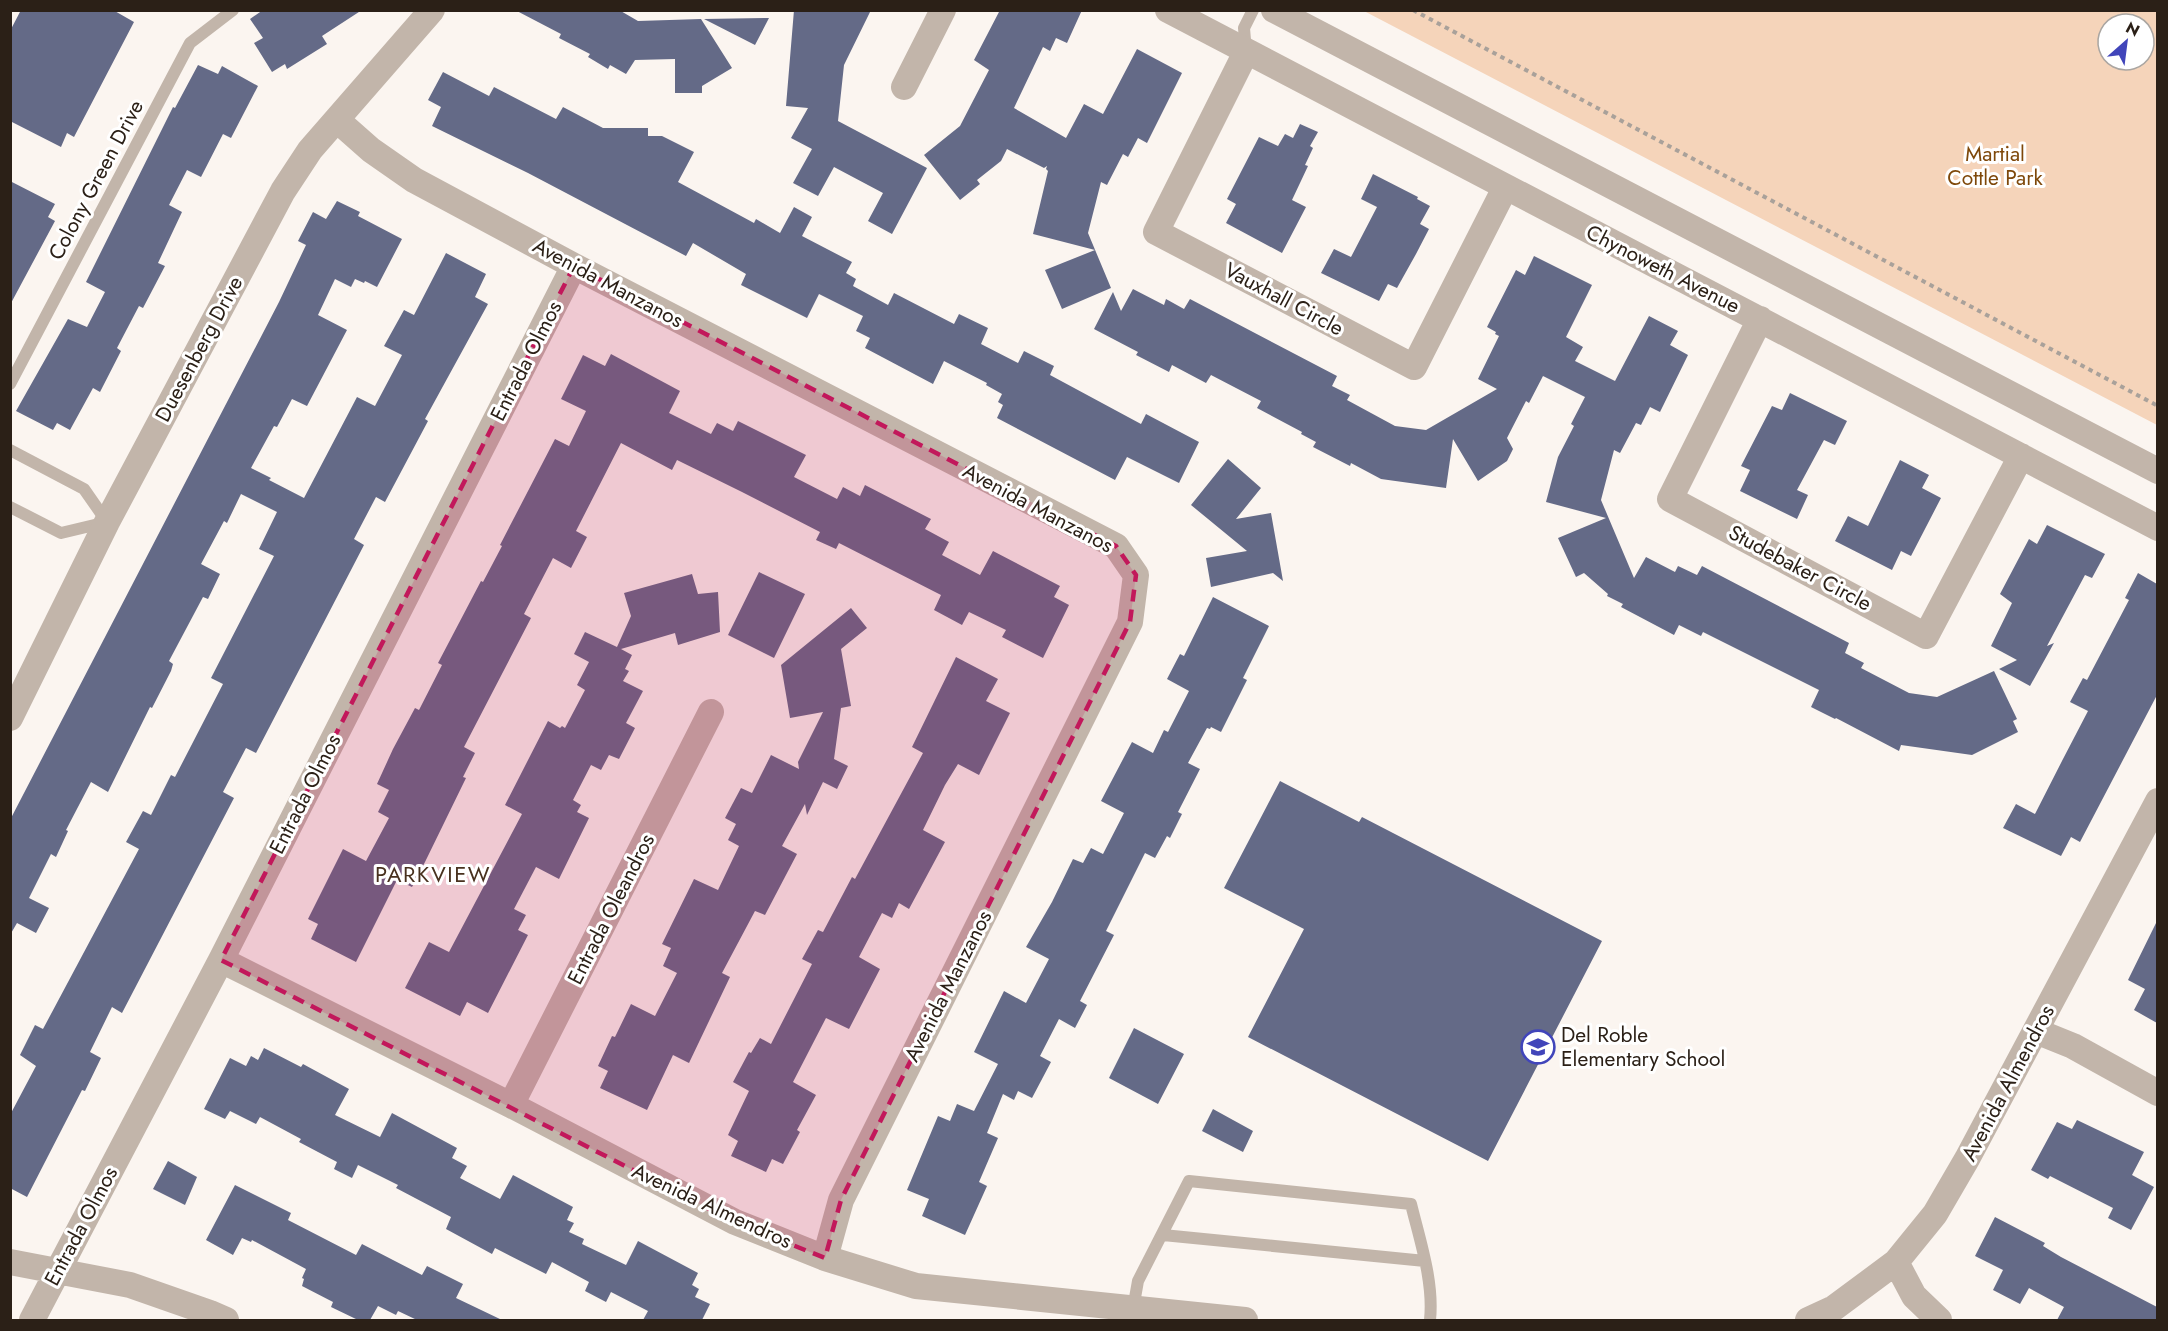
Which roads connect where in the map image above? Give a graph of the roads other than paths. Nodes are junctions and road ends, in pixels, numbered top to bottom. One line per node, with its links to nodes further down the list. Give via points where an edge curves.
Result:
1 (233, 10): 13 (lane, Colony Green Drive, via 190,42)
2 (432, 10): 9 (street, Duesenberg Drive)
3 (943, 10): 8 (street)
4 (1168, 10): 7 (street, Chynoweth Avenue)
5 (1253, 10): 7 (lane, via 1244,28)
6 (1274, 10): 16 (street)
7 (1246, 52): 10 (street, Chynoweth Avenue); 10 (street, Vauxhall Circle, via 1156,232 1414,367)
8 (904, 87)
9 (337, 120): 11 (street, Avenida Manzanos, via 414,180); 18 (street, Duesenberg Drive, via 310,150 283,191)
10 (1505, 188): 12 (street, Chynoweth Avenue)
11 (574, 266): 23 (street, Entrada Olmos); 28 (street, Avenida Manzanos, via 1116,546 1136,575 1130,622 842,1200)
12 (1760, 319): 15 (street, Chynoweth Avenue); 15 (street, Studebaker Circle, via 1670,499 1926,636)
13 (10, 384)
14 (10, 450): 18 (lane, via 84,489)
15 (2021, 456): 19 (street, Chynoweth Avenue)
16 (2157, 471)
17 (10, 507): 18 (lane, via 61,533)
18 (107, 522): 21 (street, Duesenberg Drive)
19 (2157, 528)
20 (711, 712): 26 (street, Entrada Oleandros)
21 (10, 718)
22 (2157, 801): 24 (street, Avenida Almendros)
23 (221, 960): 26 (street, Avenida Almendros); 32 (street, Entrada Olmos)
24 (2036, 1031): 25 (street, via 2073,1046); 31 (street, Avenida Almendros, via 1935,1214)
25 (2157, 1093)
26 (511, 1106): 28 (street, Avenida Almendros, via 735,1222)
27 (1163, 1234): 29 (lane); 29 (lane, via 1189,1181 1411,1204); 33 (lane, via 1138,1281)
28 (825, 1258): 33 (street, Avenida Almendros, via 916,1287)
29 (1425, 1261): 37 (lane)
30 (10, 1262): 32 (street)
31 (1896, 1262): 38 (street, Avenida Almendros, via 1834,1308); 39 (street, via 1914,1296)
32 (57, 1272): 34 (street, Entrada Olmos); 35 (street, via 130,1285)
33 (1133, 1309): 36 (street, Avenida Almendros)
34 (32, 1320)
35 (226, 1320)
36 (1245, 1320)
37 (1430, 1320)
38 (1808, 1320)
39 (1939, 1320)

